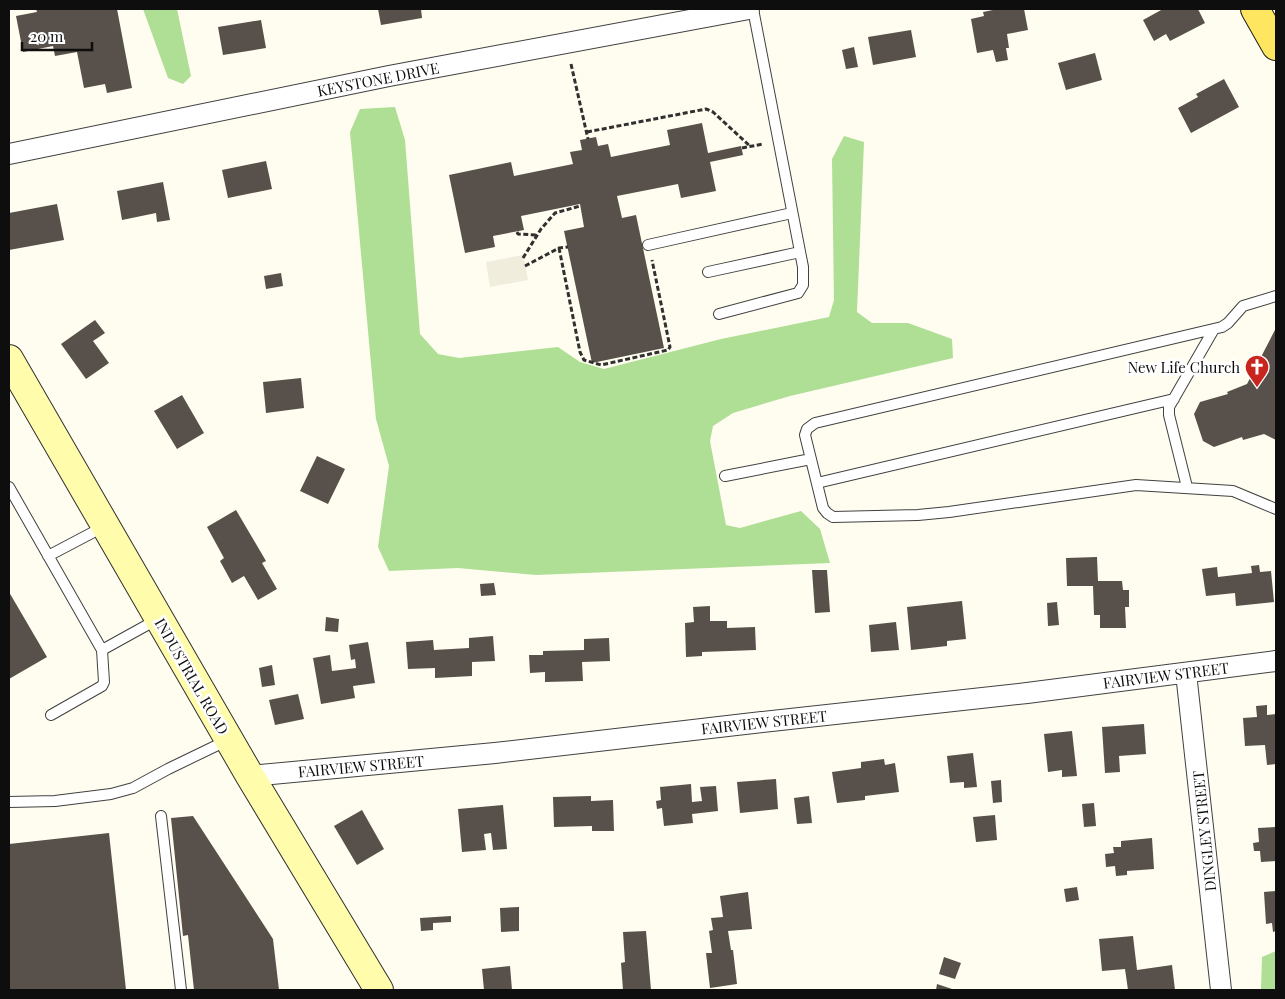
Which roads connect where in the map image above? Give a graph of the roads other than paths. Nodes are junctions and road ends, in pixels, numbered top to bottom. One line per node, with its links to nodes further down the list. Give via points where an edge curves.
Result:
1 (749, 9): 5 (street, KEYSTONE DRIVE, via 389,76)
2 (753, 9): 6 (lane)
3 (1255, 9): 4 (main road)
4 (1276, 46)
5 (9, 154)
6 (792, 213): 7 (lane); 8 (lane)
7 (648, 244)
8 (800, 252): 9 (lane); 11 (lane, via 804,277 798,293)
9 (708, 272)
10 (1276, 296): 12 (lane, via 1244,306 1228,323)
11 (719, 314)
12 (1214, 329): 14 (lane); 15 (lane, via 815,423 806,435)
13 (9, 359): 21 (street, INDUSTRIAL ROAD)
14 (1174, 399): 17 (lane); 19 (lane, via 1169,415)
15 (811, 459): 16 (lane); 17 (lane)
16 (725, 476)
17 (817, 483): 19 (lane, via 823,508 833,517 948,512 1136,485)
18 (9, 487): 22 (lane)
19 (1187, 487): 20 (lane, via 1233,491)
20 (1276, 509)
21 (105, 525): 22 (lane); 23 (street, INDUSTRIAL ROAD)
22 (48, 556): 24 (lane)
23 (159, 618): 24 (lane); 28 (street, INDUSTRIAL ROAD)
24 (102, 650): 27 (lane, via 102,686)
25 (1276, 661): 26 (street, FAIRVIEW STREET)
26 (1186, 673): 29 (street, FAIRVIEW STREET, via 495,753); 34 (street, DINGLEY STREET)
27 (51, 714)
28 (229, 740): 29 (street, INDUSTRIAL ROAD); 30 (lane, via 133,788 54,801)
29 (250, 776): 33 (street, INDUSTRIAL ROAD)
30 (9, 802)
31 (161, 816): 32 (lane)
32 (181, 990)
33 (380, 990)
34 (1222, 990)

